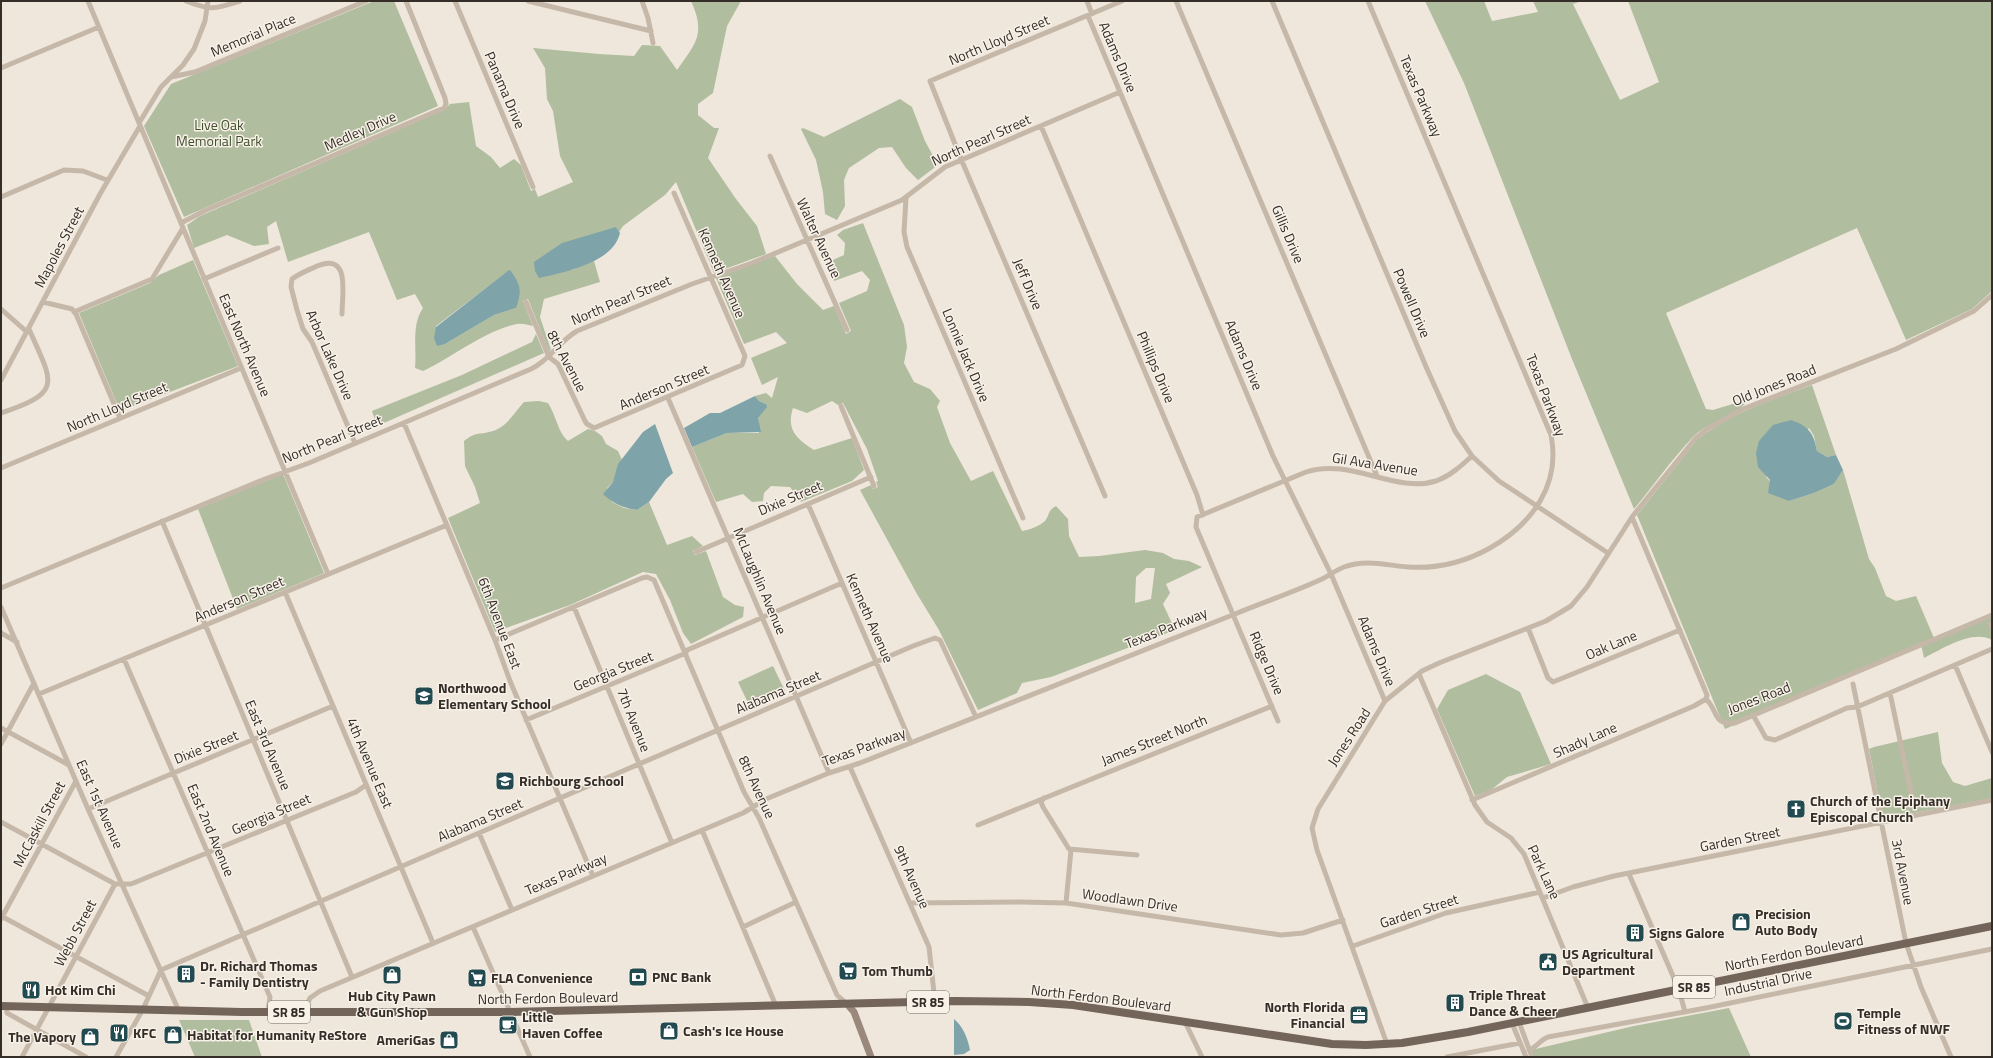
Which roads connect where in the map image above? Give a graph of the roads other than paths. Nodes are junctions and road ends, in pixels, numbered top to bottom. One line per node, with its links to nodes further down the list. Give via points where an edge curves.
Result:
1 (88, 1): 17 (street, East North Avenue)
2 (186, 1): 15 (street)
3 (208, 1): 15 (street, Mapoles Street)
4 (240, 1): 15 (street, via 221,8)
5 (366, 1): 21 (street, Memorial Place, via 195,72)
6 (406, 1): 33 (street, Medley Drive, via 445,98 444,108 218,204)
7 (455, 1): 29 (street, Panama Drive)
8 (528, 1): 18 (street)
9 (642, 1): 18 (street)
10 (1086, 1): 16 (street, Adams Drive)
11 (1122, 1): 16 (street, North Lloyd Street)
12 (1176, 1): 61 (street, Gillis Drive)
13 (1272, 1): 57 (street, Powell Drive, via 1427,369 1455,431)
14 (1368, 1): 66 (street, Texas Parkway, via 1551,435 1554,456 1552,475)
15 (207, 9): 21 (street, Mapoles Street, via 194,49)
16 (1090, 15): 22 (street, North Lloyd Street); 23 (street, Adams Drive)
17 (99, 27): 20 (street); 24 (street, East North Avenue)
18 (651, 31): 19 (street)
19 (653, 42)
20 (1, 68)
21 (171, 77): 24 (street, Mapoles Street, via 161,88)
22 (930, 82): 27 (street, Jeff Drive)
23 (1120, 92): 25 (street, North Pearl Street); 62 (street, Adams Drive)
24 (140, 124): 28 (street, Mapoles Street); 33 (street, East North Avenue)
25 (1041, 126): 27 (street, North Pearl Street); 67 (street, Phillips Drive, via 1197,495)
26 (770, 156): 34 (street, Walter Avenue)
27 (961, 159): 32 (street, North Pearl Street, via 939,170); 64 (street, Jeff Drive)
28 (108, 180): 31 (street, via 83,171 64,170); 39 (street, Mapoles Street)
29 (533, 187)
30 (674, 193): 36 (street, Kenneth Avenue)
31 (1, 197)
32 (906, 198): 34 (street, North Pearl Street); 69 (street, Lonnie Jack Drive, via 904,232 907,247)
33 (182, 225): 37 (street, East North Avenue); 42 (street, via 152,279)
34 (807, 240): 36 (street, North Pearl Street); 44 (street, Walter Avenue)
35 (278, 248): 37 (street)
36 (710, 277): 46 (street, North Pearl Street, via 576,331); 47 (street, Kenneth Avenue, via 745,356)
37 (204, 279): 48 (street, East North Avenue)
38 (1992, 295): 68 (street, Old Jones Road, via 1974,311 1896,349 1743,409 1707,429 1695,439)
39 (43, 302): 42 (street); 45 (street, Mapoles Street)
40 (526, 302): 46 (street, 8th Avenue)
41 (1, 309): 45 (street)
42 (74, 312): 53 (street)
43 (342, 314): 56 (street, Arbor Lake Drive, via 340,267 326,263 292,278 291,287 302,329 312,342)
44 (847, 330)
45 (28, 331): 49 (street, Mapoles Street); 52 (street, via 46,371 48,384 34,401)
46 (549, 357): 54 (street, North Pearl Street, via 531,370); 55 (street, 8th Avenue, via 558,364 585,421)
47 (744, 362): 50 (street, Anderson Street, via 737,368)
48 (241, 368): 53 (street, North Lloyd Street); 59 (street, East North Avenue)
49 (1, 380)
50 (668, 398): 55 (street, Anderson Street, via 598,428); 72 (street, McLaughlin Avenue)
51 (841, 406): 60 (street)
52 (1, 413)
53 (120, 418): 58 (street, North Lloyd Street)
54 (404, 423): 56 (street, North Pearl Street); 71 (street, 6th Avenue East)
55 (592, 428)
56 (355, 443): 59 (street, North Pearl Street)
57 (1472, 456): 61 (street, Gil Ava Avenue, via 1453,473 1437,481 1415,484); 66 (street, Powell Drive, via 1499,481)
58 (1, 468)
59 (285, 471): 70 (street, North Pearl Street); 75 (street, East North Avenue)
60 (871, 476): 63 (street); 65 (street, Dixie Street)
61 (1377, 476): 62 (street, Gil Ava Avenue, via 1325,468 1310,470)
62 (1285, 481): 67 (street, Gil Ava Avenue); 76 (street, Adams Drive)
63 (874, 486)
64 (1105, 496)
65 (808, 504): 72 (street, Dixie Street); 77 (street, Kenneth Avenue)
66 (1537, 506): 74 (street, Powell Drive); 76 (street, Texas Parkway, via 1510,535 1478,554 1458,561 1427,567 1359,563)
67 (1203, 515): 82 (street, via 1197,517 1196,527)
68 (1632, 517): 74 (street, Old Jones Road); 87 (street, Jones Road)
69 (1023, 518)
70 (162, 521): 78 (street, North Pearl Street); 85 (street, East 3rd Avenue)
71 (447, 525): 75 (street, Anderson Street); 89 (street, 6th Avenue East)
72 (728, 538): 73 (street, Dixie Street); 84 (street, McLaughlin Avenue)
73 (696, 552)
74 (1608, 553): 86 (street, Jones Road, via 1571,606 1556,616)
75 (328, 574): 79 (street, Anderson Street)
76 (1330, 574): 82 (street, Texas Parkway); 104 (street, Adams Drive)
77 (842, 583): 84 (street, Georgia Street); 94 (street, Kenneth Avenue)
78 (1, 588)
79 (285, 592): 85 (street, Anderson Street); 105 (street, 4th Avenue East)
80 (1, 607): 90 (street, East 1st Avenue)
81 (574, 607): 89 (street); 92 (street, 8th Avenue, via 642,578 650,578 658,588); 99 (street, 7th Avenue)
82 (1233, 614): 106 (street, Ridge Drive); 109 (street, Texas Parkway)
83 (1992, 615): 108 (street, Jones Road)
84 (762, 618): 92 (street, Georgia Street); 102 (street, McLaughlin Avenue)
85 (205, 626): 93 (street, Anderson Street); 115 (street, East 3rd Avenue)
86 (1528, 628): 87 (street, Oak Lane, via 1548,678 1552,682); 96 (street, Jones Road, via 1439,663)
87 (1680, 630): 103 (street, Jones Road, via 1706,693)
88 (1, 633): 90 (street)
89 (495, 640): 110 (street, 6th Avenue East, via 504,669)
90 (17, 642): 97 (street, East 1st Avenue)
91 (1992, 649): 95 (street)
92 (685, 652): 99 (street, Georgia Street); 113 (street, 8th Avenue)
93 (124, 659): 101 (street, Anderson Street); 123 (street, East 2nd Avenue)
94 (877, 662): 102 (street, Alabama Street); 109 (street, Alabama Street, via 926,641 938,639); 116 (street, Kenneth Avenue)
95 (1955, 665): 100 (street); 118 (street)
96 (1419, 674): 104 (street, Jones Road); 128 (street, Park Lane)
97 (34, 683): 101 (street, East 1st Avenue); 114 (street)
98 (1853, 684): 107 (street, 3rd Avenue)
99 (607, 686): 110 (street, Georgia Street); 119 (street, 7th Avenue)
100 (1890, 693): 107 (street); 130 (street)
101 (39, 694): 120 (street, East 1st Avenue)
102 (796, 697): 113 (street, Alabama Street); 122 (street, McLaughlin Avenue)
103 (1706, 699): 108 (street, Jones Road, via 1717,718 1724,723 1735,723); 128 (street, Shady Lane)
104 (1385, 701): 156 (street, Jones Road, via 1318,809 1312,825 1313,837)
105 (333, 706): 115 (street, Dixie Street); 125 (street, 4th Avenue East)
106 (1272, 706): 111 (street, Ridge Drive); 126 (street, James Street North)
107 (1858, 707): 108 (street, via 1847,708 1775,740 1766,738); 135 (street, 3rd Avenue)
108 (1753, 716)
109 (976, 717): 116 (street, Texas Parkway)
110 (526, 720): 127 (street, 6th Avenue East)
111 (1278, 721)
112 (1, 728): 114 (street)
113 (719, 730): 119 (street, Alabama Street); 131 (street, 8th Avenue)
114 (8, 732): 117 (street); 120 (street)
115 (253, 741): 123 (street, Dixie Street); 133 (street, East 3rd Avenue)
116 (911, 743): 121 (street, Texas Parkway)
117 (1, 744)
118 (1992, 752)
119 (640, 764): 127 (street, Alabama Street); 139 (street, 7th Avenue)
120 (70, 765): 124 (street, East 1st Avenue)
121 (850, 767): 122 (street, Texas Parkway); 152 (street, 9th Avenue)
122 (829, 773): 131 (street, Texas Parkway)
123 (173, 774): 132 (street, Dixie Street); 142 (street, East 2nd Avenue)
124 (76, 781): 132 (street, East 1st Avenue); 140 (street, McCaskill Street)
125 (366, 785): 133 (street, Georgia Street, via 356,792); 144 (street, 4th Avenue East)
126 (1044, 797): 136 (street, James Street North); 141 (street, via 1043,808 1066,848)
127 (559, 799): 138 (street, Alabama Street); 146 (street, 6th Avenue East)
128 (1472, 800): 149 (street, Park Lane, via 1487,822 1520,847)
129 (1992, 800): 135 (street, Garden Street)
130 (1914, 807)
131 (753, 808): 137 (street, Texas Parkway); 151 (street, 8th Avenue)
132 (88, 809): 148 (street, East 1st Avenue)
133 (287, 820): 142 (street, Georgia Street); 150 (street, East 3rd Avenue)
134 (1, 822): 140 (street)
135 (1881, 822): 145 (street, Garden Street); 162 (street, 3rd Avenue)
136 (978, 825)
137 (702, 830): 139 (street, Texas Parkway); 159 (street)
138 (479, 833): 144 (street, Alabama Street); 154 (street)
139 (672, 842): 146 (street, Texas Parkway)
140 (42, 843): 147 (street); 155 (street, McCaskill Street)
141 (1072, 850): 143 (street); 153 (street)
142 (207, 854): 148 (street, Georgia Street, via 132,884); 160 (street, East 2nd Avenue)
143 (1137, 855)
144 (402, 867): 150 (street, Alabama Street); 161 (street, 4th Avenue East)
145 (1629, 874): 149 (street, Garden Street); 169 (street)
146 (593, 876): 154 (street, Texas Parkway)
147 (115, 884): 148 (street, Georgia Street); 165 (street, Webb Street)
148 (122, 885): 167 (street, East 1st Avenue)
149 (1541, 895): 163 (street, Garden Street, via 1446,913); 176 (street, Park Lane)
150 (321, 901): 160 (street, Alabama Street); 168 (street, East 3rd Avenue)
151 (796, 902): 159 (street); 172 (street, 8th Avenue, via 837,995)
152 (911, 903): 153 (street, Woodlawn Drive); 171 (street, 9th Avenue, via 931,953)
153 (1066, 903): 156 (street, Woodlawn Drive, via 1281,935 1303,933)
154 (512, 910): 158 (street, Texas Parkway)
155 (2, 918): 165 (street)
156 (1342, 920): 163 (street, Jones Road)
157 (1992, 926): 162 (main road, North Ferdon Boulevard / SR 85)
158 (473, 927): 161 (street, Texas Parkway); 181 (street)
159 (743, 927): 174 (street)
160 (244, 934): 167 (street, Alabama Street); 179 (street, East 2nd Avenue, via 270,996)
161 (433, 943): 168 (street, Texas Parkway)
162 (1906, 944): 166 (street, 3rd Avenue); 169 (main road, North Ferdon Boulevard / SR 85)
163 (1353, 946): 187 (street, Jones Road)
164 (1992, 949): 166 (street, Industrial Drive)
165 (76, 956): 170 (street); 175 (street, Webb Street)
166 (1912, 964): 182 (street, Industrial Drive); 198 (street, 3rd Avenue)
167 (161, 970): 170 (street); 178 (street, East 1st Avenue)
168 (352, 977): 180 (street, Texas Parkway, via 315,994 310,998)
169 (1679, 990): 176 (main road, North Ferdon Boulevard / SR 85); 182 (street)
170 (148, 996): 177 (street)
171 (935, 1002): 172 (main road, North Ferdon Boulevard / SR 85); 183 (main road, North Ferdon Boulevard / SR 85, via 1044,1003)
172 (848, 1005): 174 (main road, North Ferdon Boulevard / SR 85); 193 (street, via 854,1012)
173 (3, 1006): 175 (main road, North Ferdon Boulevard / SR 85); 185 (street, via 7,1013)
174 (776, 1006): 181 (main road, North Ferdon Boulevard / SR 85)
175 (49, 1008): 177 (main road, North Ferdon Boulevard / SR 85); 185 (street, Webb Street)
176 (1588, 1008): 184 (main road, North Ferdon Boulevard / SR 85)
177 (143, 1009): 178 (main road, North Ferdon Boulevard / SR 85); 191 (street)
178 (179, 1011): 179 (main road, North Ferdon Boulevard / SR 85)
179 (268, 1012): 180 (main road, North Ferdon Boulevard / SR 85)
180 (304, 1012): 181 (main road, North Ferdon Boulevard / SR 85)
181 (510, 1012): 192 (street)
182 (1685, 1012): 188 (street, Industrial Drive, via 1548,1037)
183 (1185, 1022): 187 (main road, North Ferdon Boulevard / SR 85, via 1314,1042); 194 (street)
184 (1515, 1023): 186 (street); 187 (main road, North Ferdon Boulevard / SR 85, via 1431,1039); 188 (street)
185 (36, 1030): 189 (street, Webb Street); 190 (street)
186 (1520, 1043): 195 (street); 196 (street)
187 (1387, 1044)
188 (1529, 1050): 197 (street)
189 (22, 1057)
190 (86, 1057)
191 (116, 1057)
192 (530, 1057)
193 (871, 1057)
194 (1202, 1057)
195 (1447, 1057)
196 (1526, 1057)
197 (1532, 1057)
198 (1951, 1057)

